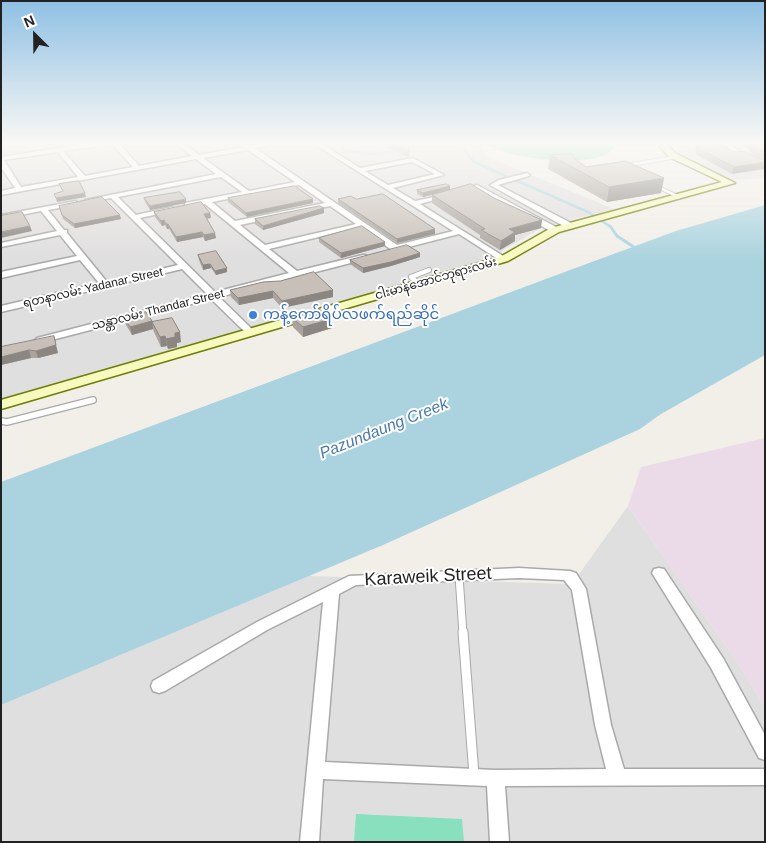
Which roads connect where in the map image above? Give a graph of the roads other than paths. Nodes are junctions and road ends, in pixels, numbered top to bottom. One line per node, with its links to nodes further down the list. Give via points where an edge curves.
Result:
1 (14, 181): 12 (street)
2 (65, 181): 12 (street)
3 (188, 181): 15 (street)
4 (230, 181): 14 (street)
5 (376, 181): 11 (street)
6 (414, 181): 11 (street)
7 (499, 181): 25 (street, via 493,185)
8 (727, 181): 16 (main road, ငါးမာန်အောင်ဘုရားလမ်း, via 730,183)
9 (298, 183): 14 (street); 18 (street)
10 (655, 186): 16 (lane)
11 (386, 188): 19 (street)
12 (19, 190): 13 (street)
13 (1, 193)
14 (247, 193): 17 (street)
15 (112, 196): 20 (street); 22 (street)
16 (679, 197): 25 (main road, ငါးမာန်အောင်ဘုရားလမ်း)
17 (206, 201): 22 (street); 23 (street)
18 (329, 204): 23 (street); 24 (street)
19 (414, 204): 26 (street, via 474,186); 28 (street)
20 (44, 209): 21 (street); 27 (street)
21 (1, 217)
22 (134, 217): 34 (street)
23 (234, 224): 30 (street)
24 (361, 225): 28 (street, via 392,250); 30 (street)
25 (570, 226): 26 (main road, ငါးမာန်အောင်ဘုရားလမ်း)
26 (555, 230): 33 (main road, ငါးမာန်အောင်ဘုရားလမ်း)
27 (64, 232): 29 (street); 32 (street)
28 (459, 232): 33 (street)
29 (1, 245)
30 (264, 248): 36 (street)
31 (369, 256): 36 (street, သန္တာလမ်း Thandar Street)
32 (83, 257): 37 (street); 39 (street)
33 (504, 259): 38 (main road, ငါးမာန်အောင်ဘုရားလမ်း)
34 (184, 266): 39 (street, ရတနာလမ်း Yadanar Street); 40 (street)
35 (429, 270): 38 (lane, via 411,278)
36 (296, 275): 40 (street, သန္တာလမ်း Thandar Street)
37 (1, 276)
38 (419, 284): 42 (main road, ငါးမာန်အောင်ဘုရားလမ်း)
39 (104, 285): 41 (street, ရတနာလမ်း Yadanar Street)
40 (215, 296): 42 (street); 43 (street, သန္တာလမ်း Thandar Street)
41 (1, 309)
42 (251, 333): 45 (main road, ငါးမာန်အောင်ဘုရားလမ်း)
43 (27, 344)
44 (93, 400): 46 (lane, via 8,422)
45 (1, 405)
46 (1, 420)
47 (658, 573): 51 (street, via 717,663)
48 (459, 576): 49 (street, Karaweik Street, via 354,580); 53 (lane); 56 (street, Karaweik Street, via 565,575 577,584)
49 (332, 591): 50 (street, Karaweik Street, via 262,626); 52 (street)
50 (159, 686)
51 (765, 752)
52 (316, 770): 53 (street); 57 (street)
53 (474, 777): 55 (street)
54 (765, 777): 56 (street)
55 (494, 778): 56 (street); 58 (street)
56 (617, 778)
57 (309, 842)
58 (500, 842)

